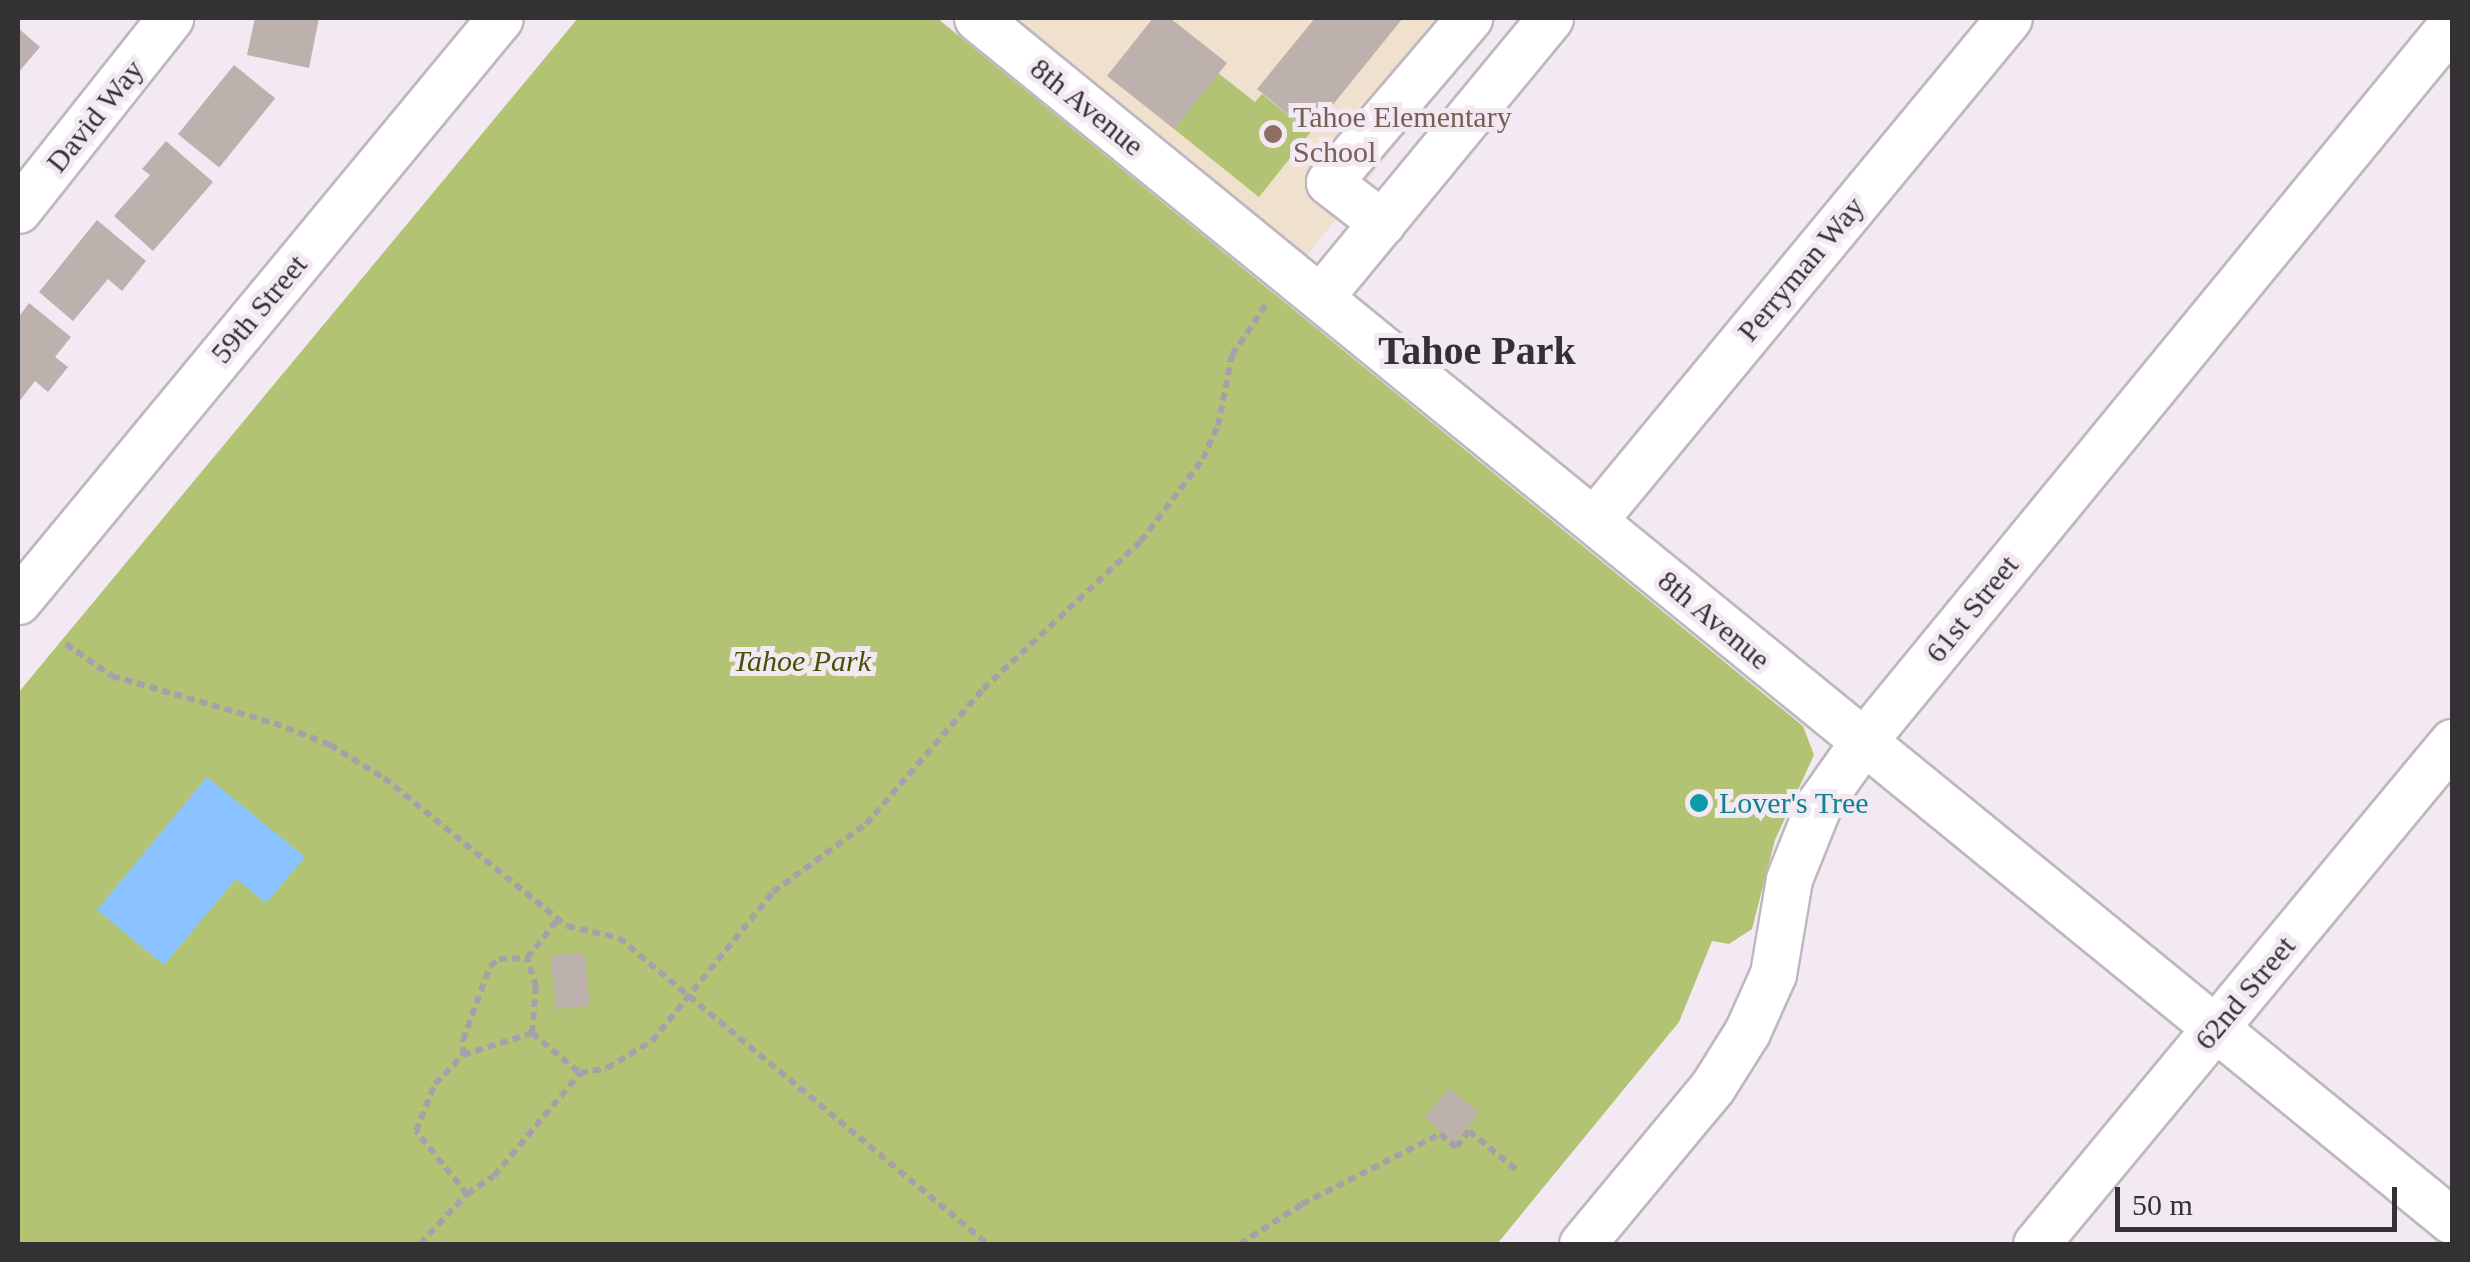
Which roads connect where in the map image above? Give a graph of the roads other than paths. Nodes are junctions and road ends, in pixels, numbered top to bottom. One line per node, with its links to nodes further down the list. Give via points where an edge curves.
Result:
1 (500, 18): 12 (street, 59th Street)
2 (976, 18): 10 (street, 8th Avenue)
3 (1469, 18): 9 (street, via 1329,182)
4 (1550, 18): 9 (street)
5 (2008, 18): 11 (street, Perryman Way)
6 (170, 19): 8 (street, David Way)
7 (2452, 24): 13 (street, 61st Street)
8 (18, 210)
9 (1382, 223): 10 (street)
10 (1321, 296): 11 (street, 8th Avenue)
11 (1594, 520): 13 (street, 8th Avenue)
12 (18, 601)
13 (1862, 742): 15 (street, 8th Avenue); 17 (street, 61st Street, via 1819,804 1789,879 1772,974 1747,1032 1714,1086)
14 (2452, 742): 15 (street, 62nd Street)
15 (2214, 1030): 16 (street, 8th Avenue); 18 (street, 62nd Street)
16 (2452, 1222)
17 (1582, 1244)
18 (2036, 1244)

